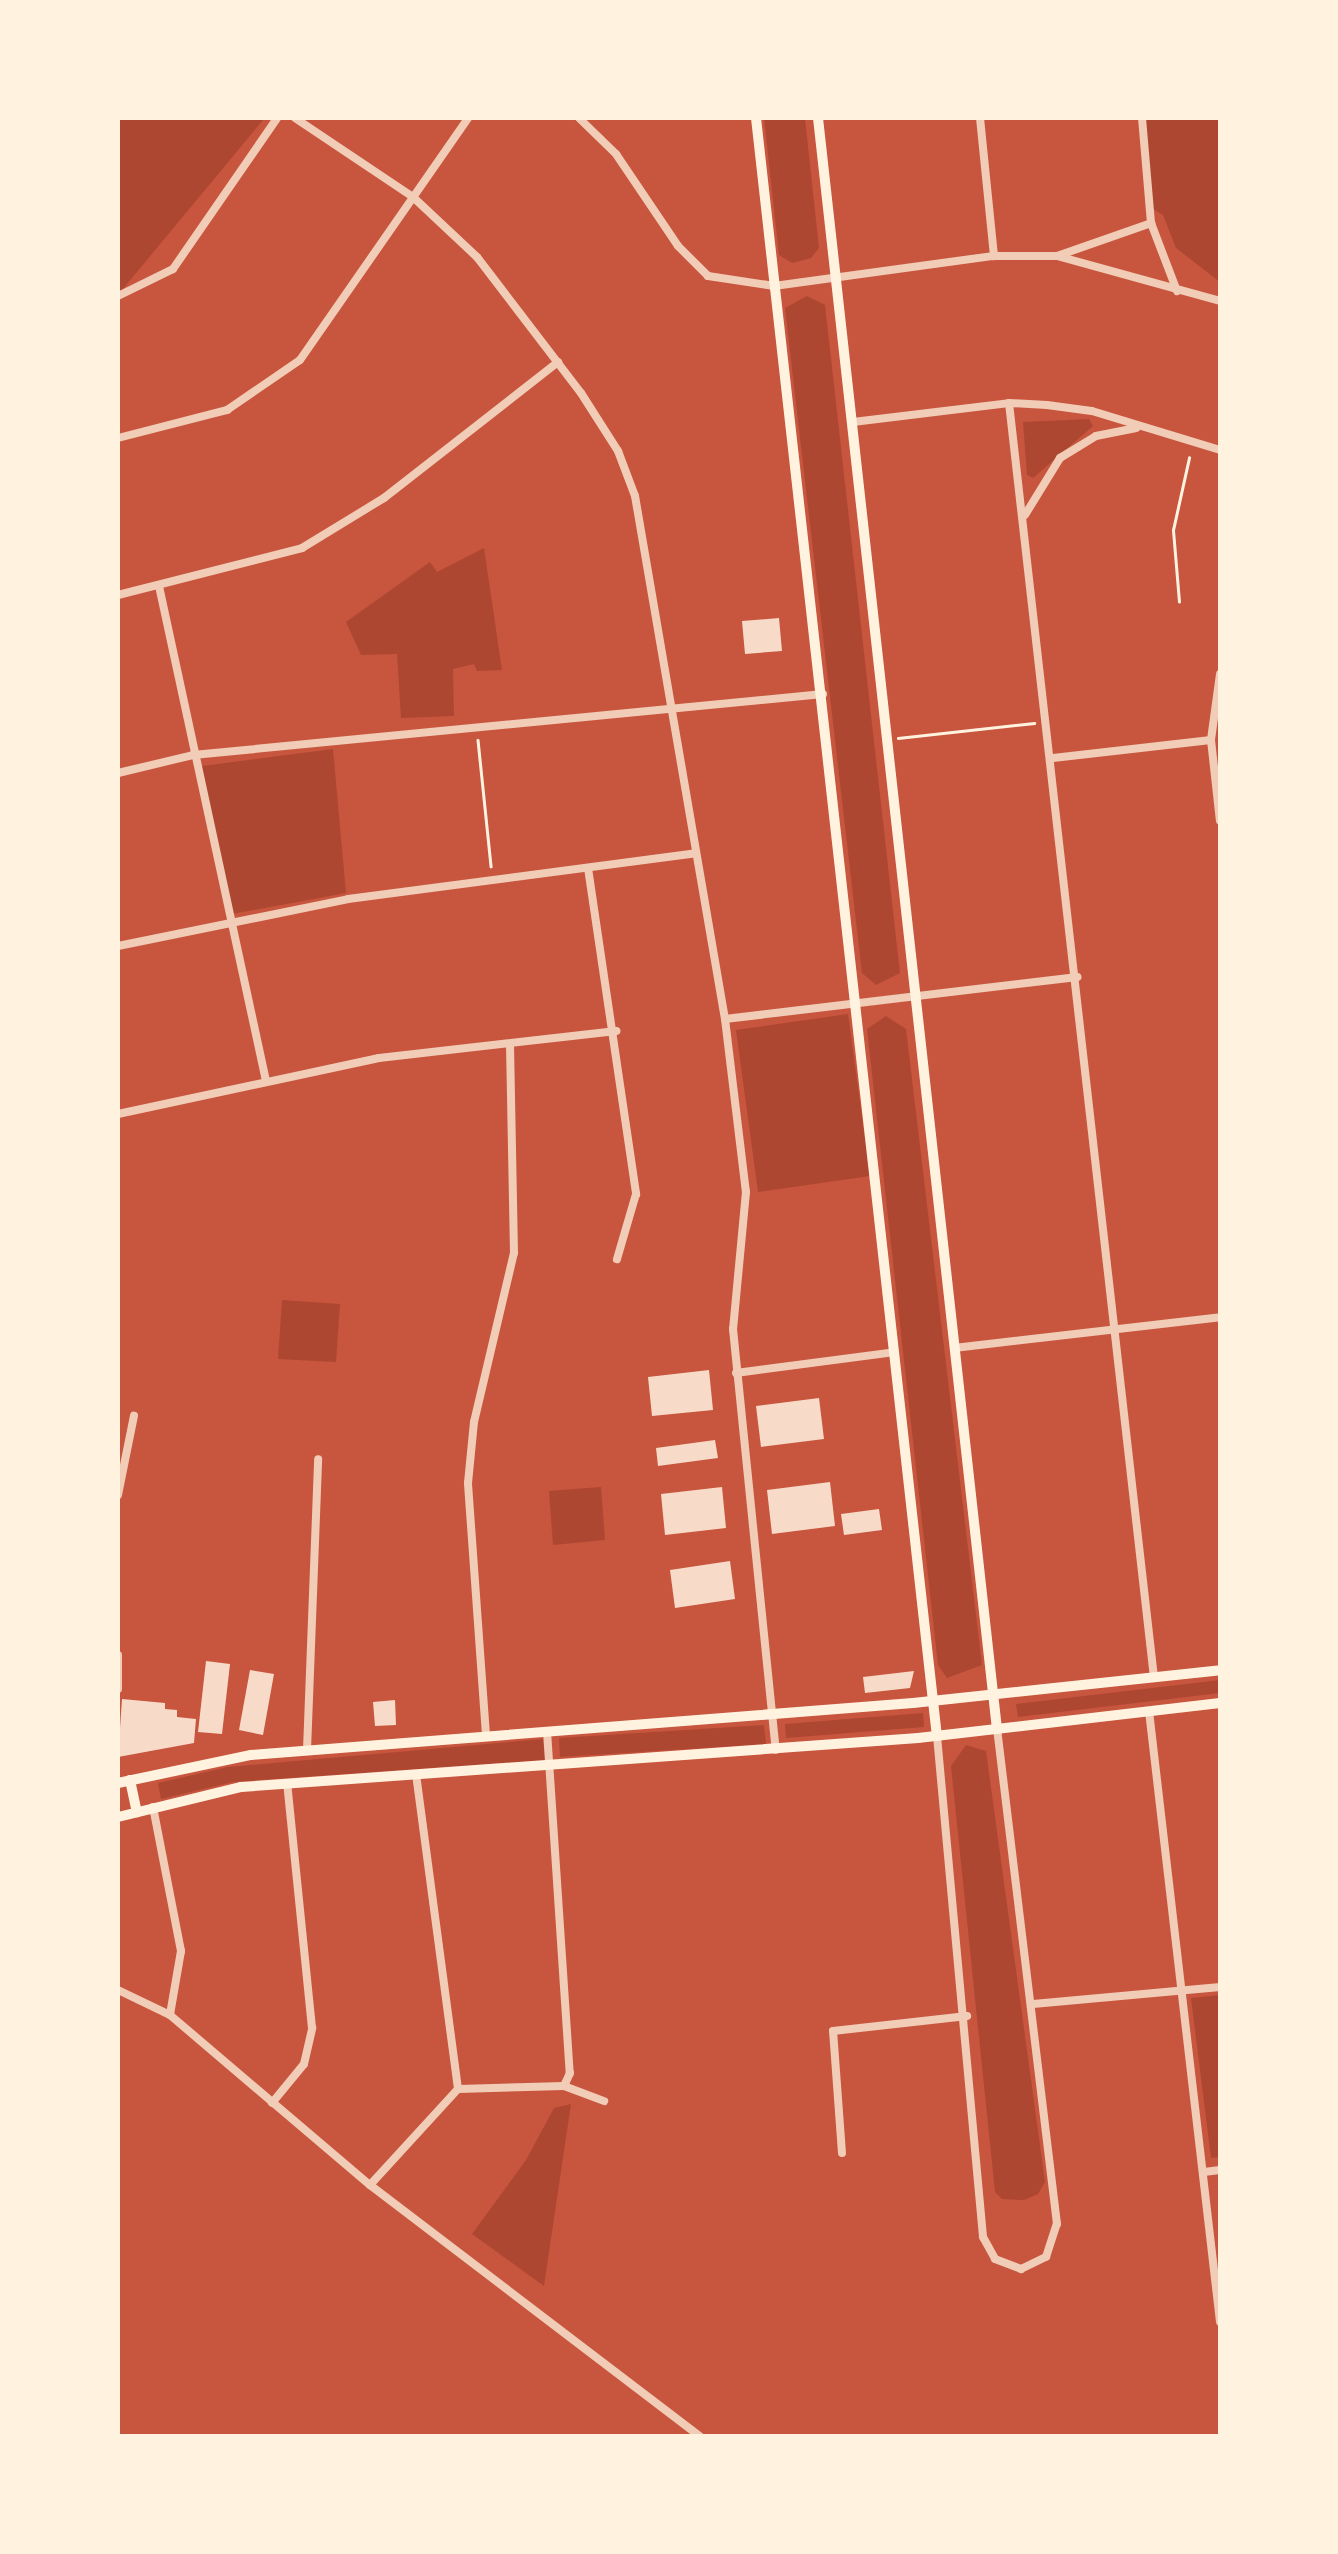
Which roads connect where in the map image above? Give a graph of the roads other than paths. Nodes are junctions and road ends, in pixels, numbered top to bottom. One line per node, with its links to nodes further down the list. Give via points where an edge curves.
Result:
1 (276, 118): 16 (street, via 172,268)
2 (296, 118): 9 (street)
3 (468, 118): 9 (street)
4 (579, 118): 14 (street, via 616,154 691,262 708,276)
5 (756, 118): 14 (main road)
6 (818, 118): 13 (main road)
7 (980, 118): 11 (street)
8 (1142, 118): 10 (street)
9 (413, 197): 18 (street, via 477,257); 22 (street, via 336,315 300,360 266,388 227,410)
10 (1151, 223): 12 (street); 15 (street)
11 (994, 256): 12 (street); 13 (street)
12 (1056, 256): 15 (street)
13 (838, 278): 14 (street); 20 (main road)
14 (774, 286): 28 (main road)
15 (1177, 291): 17 (street)
16 (118, 296)
17 (1220, 302)
18 (558, 362): 25 (street, via 346,524 302,548); 29 (street, via 618,451 635,496)
19 (1009, 403): 20 (street); 21 (street, via 1092,412); 24 (street)
20 (853, 422): 40 (main road)
21 (1141, 428): 23 (street); 24 (street, via 1096,436 1060,458 1040,482)
22 (118, 438)
23 (1220, 450)
24 (1023, 522): 32 (street)
25 (159, 586): 26 (street); 31 (street)
26 (118, 595)
27 (1220, 674): 30 (street)
28 (823, 694): 29 (street); 41 (main road)
29 (666, 708): 31 (street); 35 (street)
30 (1211, 740): 32 (street); 34 (street)
31 (193, 755): 33 (street); 37 (street)
32 (1053, 758): 39 (street)
33 (118, 773)
34 (1220, 821)
35 (692, 854): 36 (street); 42 (street)
36 (588, 868): 37 (street); 43 (street)
37 (228, 920): 38 (street); 45 (street)
38 (118, 946)
39 (1078, 977): 40 (street); 49 (street)
40 (914, 996): 41 (street); 50 (main road)
41 (857, 1002): 42 (street); 51 (main road)
42 (725, 1019): 52 (street, via 746,1192 733,1330)
43 (616, 1030): 44 (street); 47 (street, via 636,1194)
44 (510, 1044): 45 (street, via 379,1058); 67 (street, via 514,1253 474,1422 468,1483)
45 (266, 1081): 46 (street)
46 (118, 1114)
47 (617, 1260)
48 (1220, 1316): 49 (street)
49 (1116, 1328): 50 (street); 58 (street)
50 (954, 1348): 60 (main road)
51 (896, 1352): 52 (street); 61 (main road)
52 (736, 1373): 64 (street)
53 (134, 1416): 55 (street)
54 (318, 1459): 69 (street)
55 (118, 1496)
56 (118, 1655): 59 (street)
57 (1220, 1670): 58 (main road)
58 (1154, 1676): 60 (main road)
59 (118, 1689)
60 (993, 1693): 61 (main road); 65 (main road)
61 (934, 1700): 64 (main road); 68 (main road)
62 (1220, 1702): 63 (main road)
63 (1148, 1712): 65 (main road); 80 (street)
64 (772, 1713): 66 (main road); 70 (street)
65 (997, 1729): 68 (main road); 81 (street)
66 (548, 1731): 67 (main road); 71 (street)
67 (486, 1735): 69 (main road)
68 (938, 1736): 70 (main road); 83 (street)
69 (307, 1750): 73 (main road)
70 (776, 1750): 71 (main road)
71 (550, 1764): 72 (main road); 84 (street, via 570,2073)
72 (416, 1774): 74 (main road); 85 (street)
73 (124, 1782): 76 (main road)
74 (288, 1783): 75 (main road); 87 (street, via 312,2028 304,2064)
75 (154, 1808): 76 (main road); 82 (street, via 181,1951)
76 (138, 1812): 77 (main road)
77 (118, 1816)
78 (1220, 1987): 80 (street)
79 (118, 1990): 82 (street)
80 (1184, 1992): 81 (street); 90 (street)
81 (1033, 2004): 83 (street, via 1058,2224 1046,2256 1022,2269 996,2259 983,2237)
82 (170, 2015): 87 (street)
83 (966, 2016): 88 (street, via 834,2031)
84 (564, 2086): 85 (street); 86 (street)
85 (458, 2089): 91 (street)
86 (604, 2101)
87 (272, 2102): 91 (street)
88 (842, 2153)
89 (1220, 2170): 90 (street)
90 (1204, 2172): 92 (street)
91 (370, 2185): 93 (street)
92 (1220, 2322)
93 (700, 2436)

